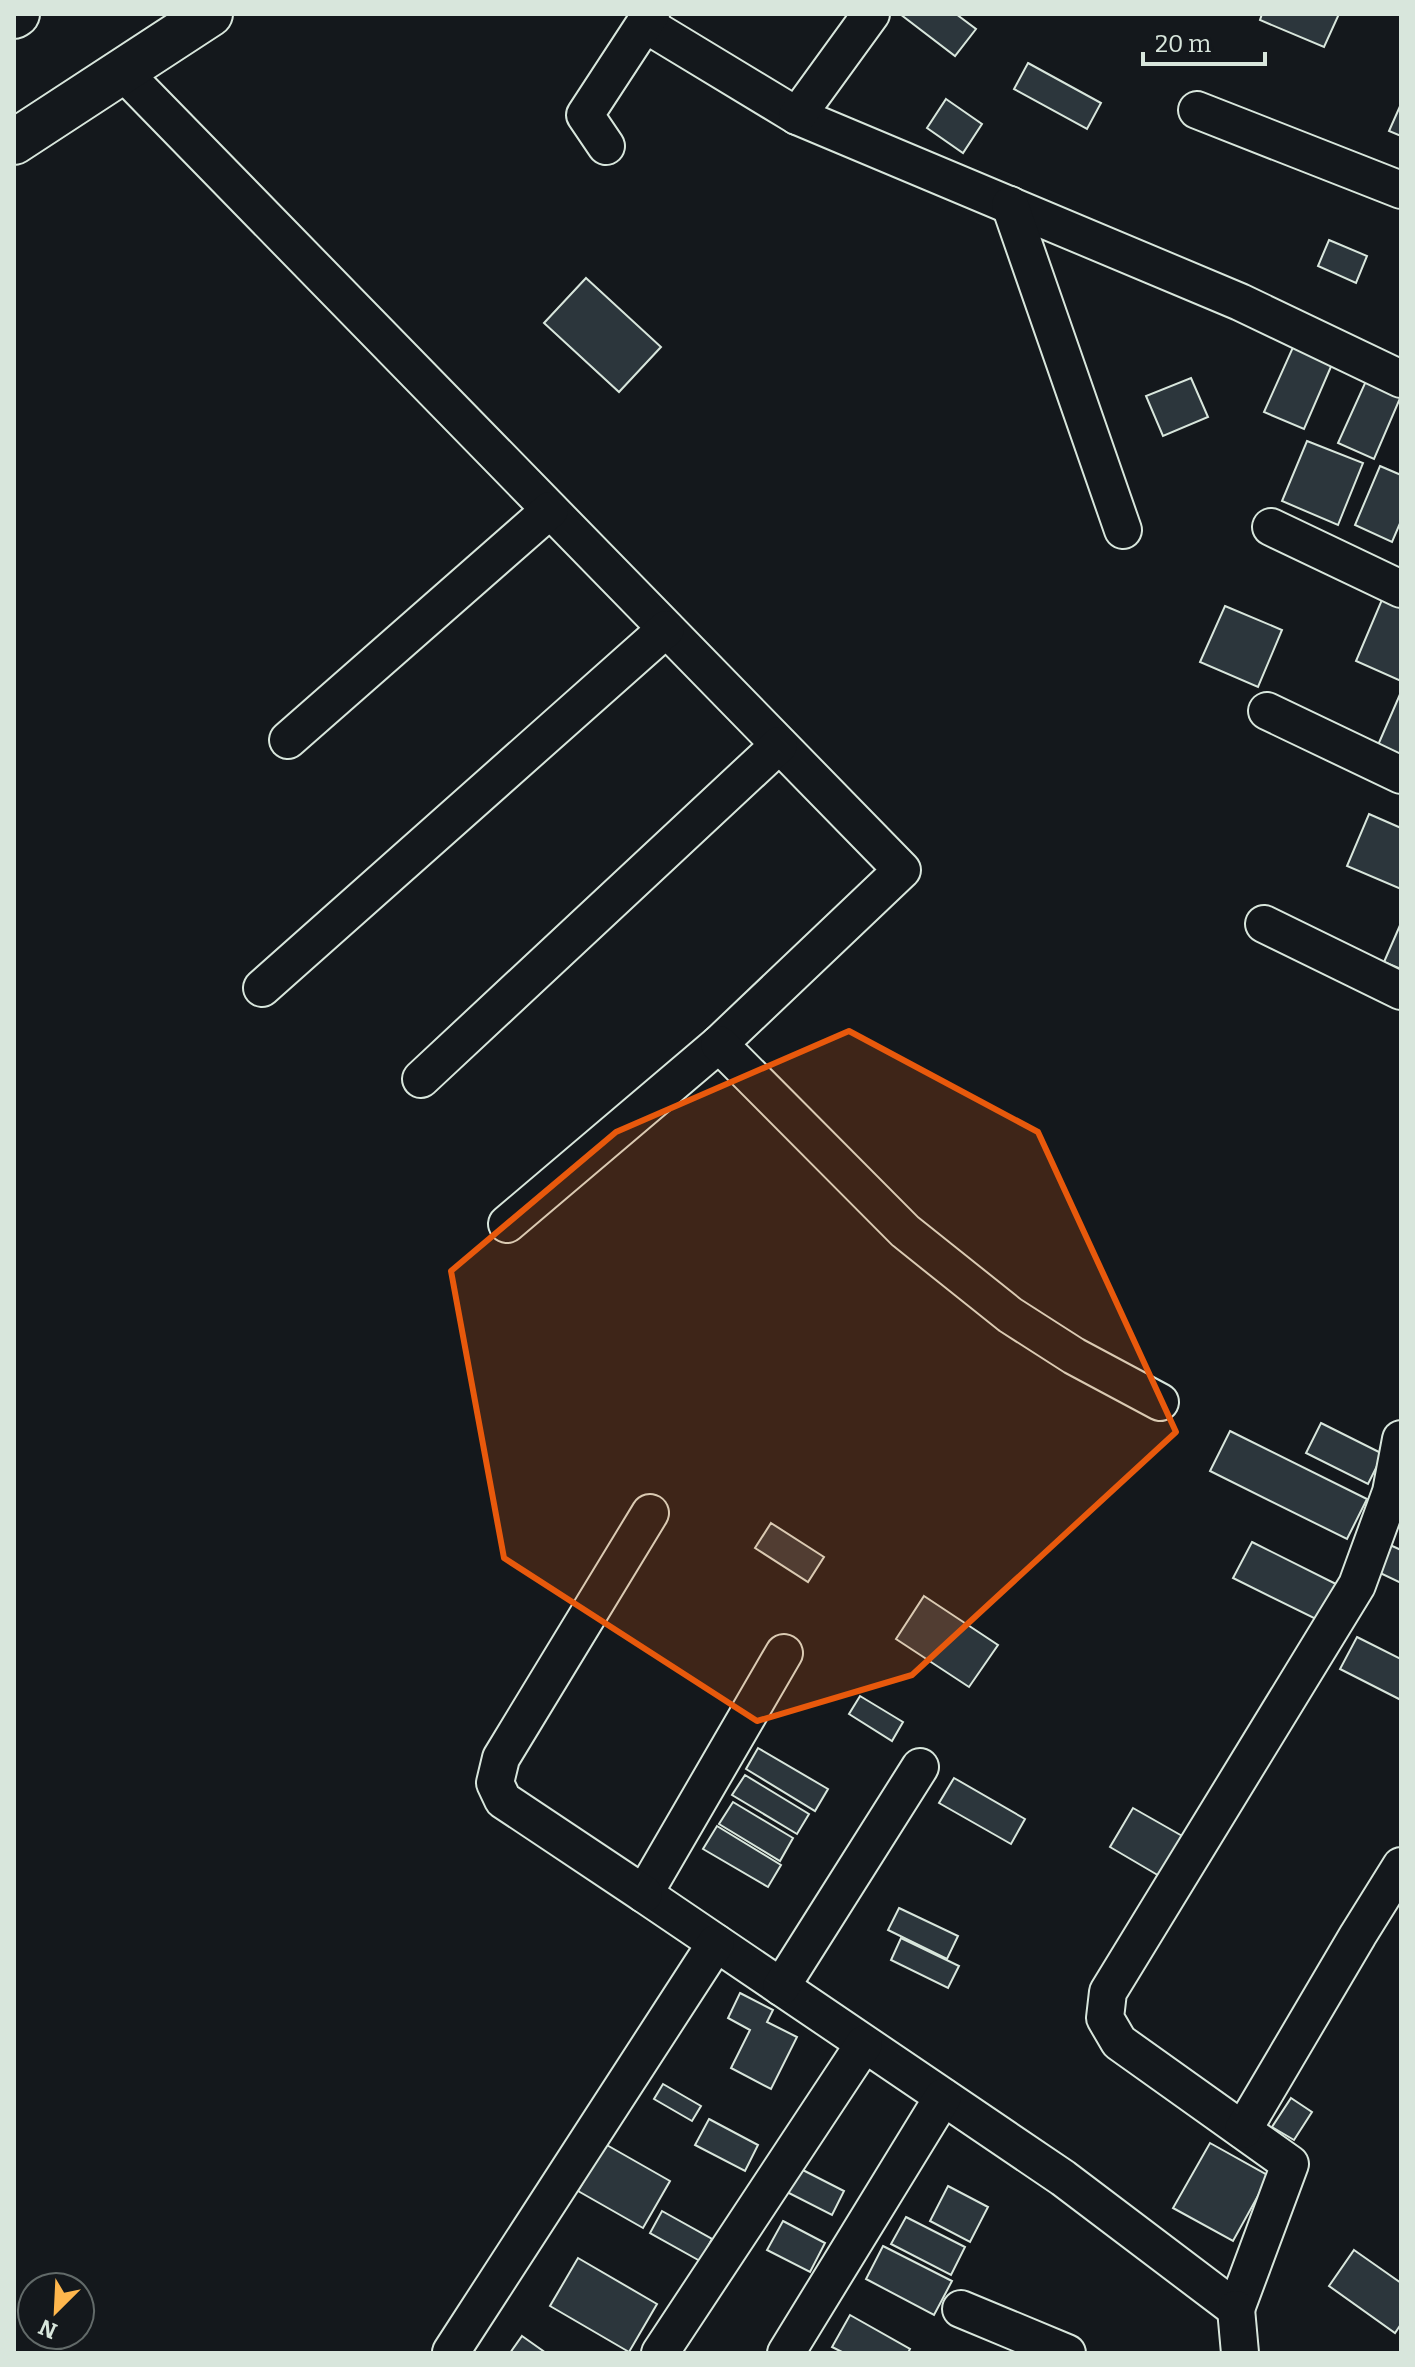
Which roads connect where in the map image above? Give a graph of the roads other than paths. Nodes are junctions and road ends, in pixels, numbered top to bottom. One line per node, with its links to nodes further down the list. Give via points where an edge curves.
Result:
1 (210, 14): 4 (street)
2 (871, 14): 6 (street)
3 (648, 19): 6 (street); 8 (street, via 585,115)
4 (123, 72): 7 (street); 12 (street)
5 (1197, 110): 9 (street)
6 (797, 116): 10 (street)
7 (14, 142)
8 (606, 146)
9 (1401, 190)
10 (1010, 205): 11 (street, via 1240,302); 14 (street)
11 (1401, 379)
12 (550, 510): 16 (street); 18 (street)
13 (1271, 527): 15 (street)
14 (1123, 530)
15 (1401, 589)
16 (666, 629): 19 (street); 22 (street)
17 (1267, 711): 20 (street)
18 (288, 740)
19 (779, 745): 24 (street, via 902,870); 25 (street)
20 (1401, 775)
21 (1264, 924): 23 (street)
22 (262, 988)
23 (1401, 991)
24 (719, 1044): 26 (street); 27 (street, via 905,1231 1010,1315)
25 (421, 1079)
26 (507, 1224)
27 (1160, 1402)
28 (1401, 1439): 38 (street, via 1391,1492 1357,1585 1108,1992 1105,2018 1119,2042)
29 (650, 1513): 33 (street, via 501,1758 495,1783 503,1800)
30 (784, 1653): 33 (street)
31 (920, 1767): 35 (street)
32 (1401, 1866): 38 (street)
33 (644, 1894): 34 (street)
34 (716, 1943): 35 (street); 41 (street)
35 (781, 1987): 36 (street)
36 (864, 2044): 37 (street); 42 (street)
37 (943, 2097): 40 (street, via 1063,2178); 43 (street)
38 (1243, 2130): 40 (street, via 1290,2164)
39 (961, 2309): 44 (street)
40 (1236, 2309): 45 (street)
41 (451, 2352)
42 (660, 2353)
43 (786, 2353)
44 (1067, 2353)
45 (1240, 2353)

